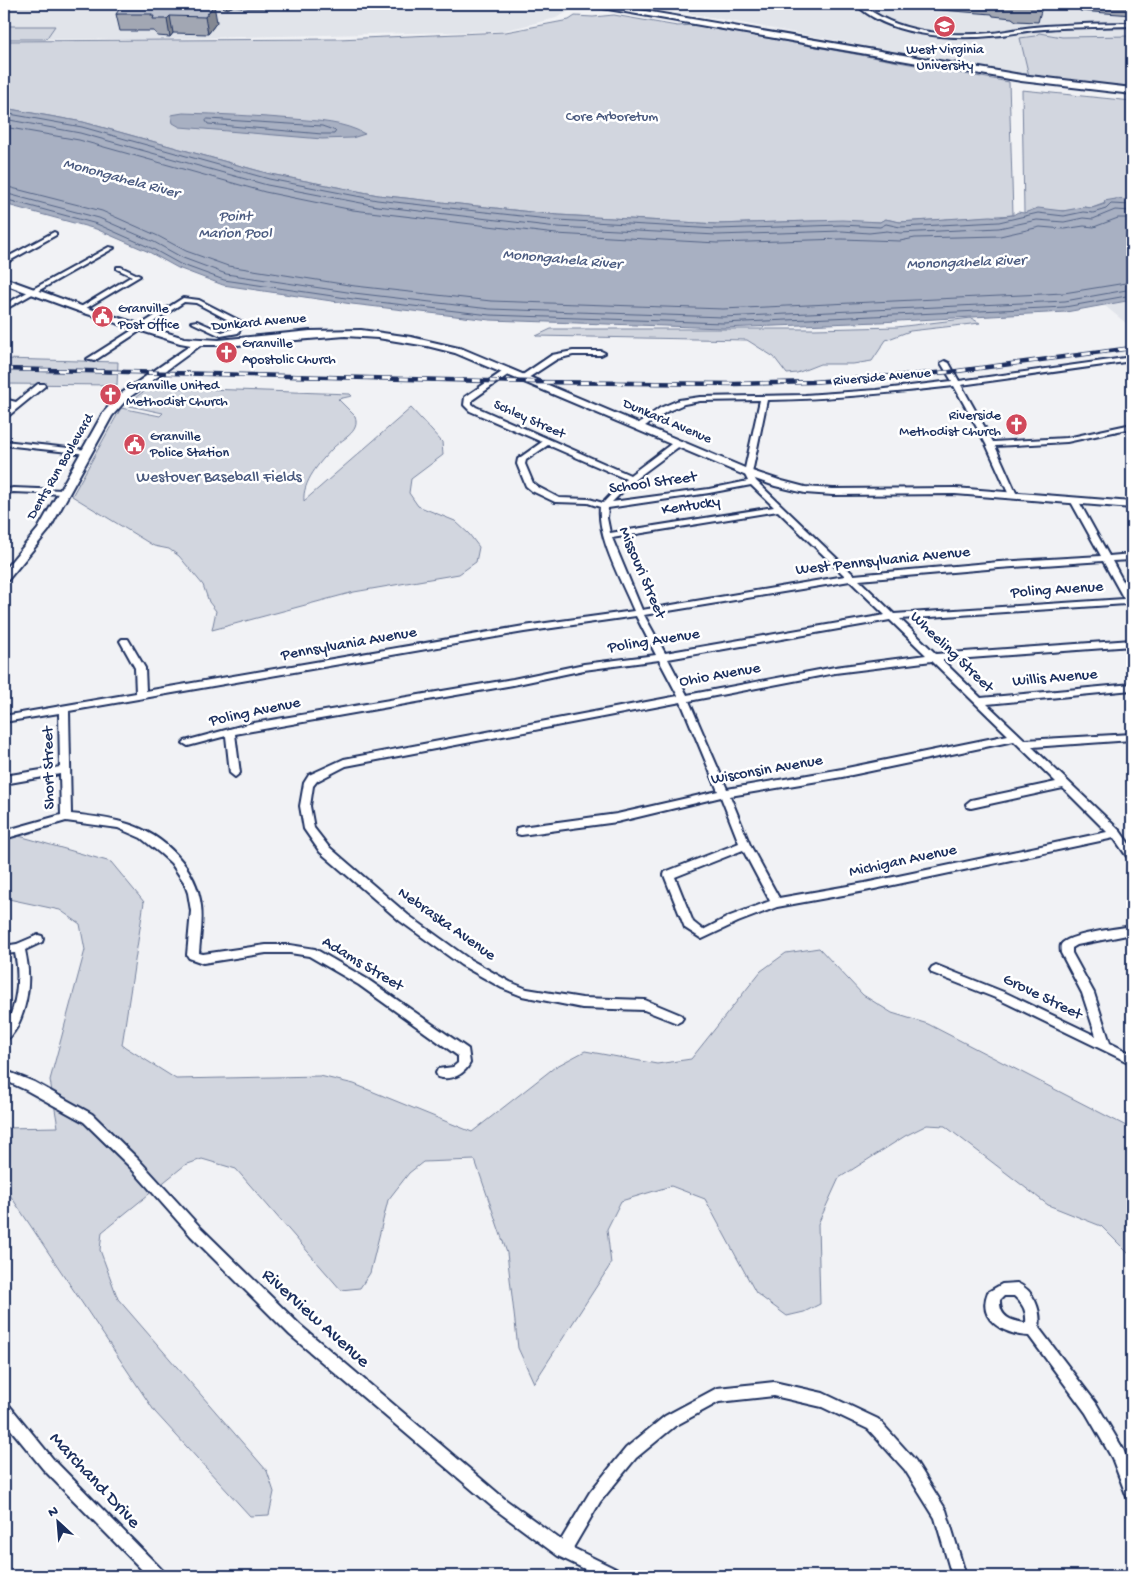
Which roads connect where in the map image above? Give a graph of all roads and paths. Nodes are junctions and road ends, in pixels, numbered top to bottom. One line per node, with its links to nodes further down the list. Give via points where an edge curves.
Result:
1 (591, 4): 3 (main road)
2 (859, 4): 4 (street, via 870,15 890,23 943,34 983,35 1049,27)
3 (619, 5): 5 (main road, via 755,33 1021,78)
4 (1132, 25)
5 (1132, 91)
6 (54, 234): 8 (street)
7 (111, 248): 11 (street)
8 (4, 262)
9 (119, 268): 13 (street, via 137,276)
10 (4, 280): 11 (main road, Dunkard Avenue)
11 (34, 291): 12 (street); 13 (main road, Dunkard Avenue)
12 (4, 308)
13 (81, 309): 15 (main road, Dunkard Avenue)
14 (195, 322): 16 (street)
15 (140, 327): 16 (street, via 183,300 197,301 240,323); 17 (main road, Dunkard Avenue); 19 (street)
16 (230, 337): 17 (main road, Dunkard Avenue); 22 (main road, Dunkard Avenue, via 260,339 328,333 379,335 439,345)
17 (198, 343): 36 (street, Dents Run Boulevard, via 123,397 107,415)
18 (601, 353): 23 (street, via 555,356)
19 (91, 359)
20 (1132, 359): 24 (street, Riverside Avenue)
21 (944, 363): 24 (street)
22 (508, 372): 23 (main road, Dunkard Avenue); 32 (street, Schley Street, via 472,394 468,405)
23 (522, 378): 30 (main road, Dunkard Avenue)
24 (956, 383): 26 (street, Riverside Avenue, via 844,395); 35 (street)
25 (42, 386): 28 (street)
26 (764, 397): 30 (street, Riverside Avenue, via 719,397 682,402); 37 (street)
27 (4, 401): 28 (street)
28 (17, 405): 29 (street)
29 (4, 415)
30 (639, 426): 34 (main road, Dunkard Avenue)
31 (1132, 426): 35 (street, via 1067,440)
32 (548, 442): 38 (street, Schley Street); 44 (street, School Street, via 522,459 529,484 558,500 589,501)
33 (4, 443): 36 (street)
34 (678, 443): 37 (main road, Dunkard Avenue); 38 (street)
35 (990, 444): 41 (street)
36 (87, 452): 40 (street, Dents Run Boulevard)
37 (751, 477): 41 (main road, Dunkard Avenue, via 805,490 955,491); 44 (street, School Street, via 709,491); 45 (street, Wheeling Street)
38 (632, 478): 44 (street)
39 (4, 492): 40 (street)
40 (63, 492): 49 (street, Dents Run Boulevard, via 43,530)
41 (1013, 495): 42 (main road, Dunkard Avenue)
42 (1074, 500): 43 (main road, Dunkard Avenue); 48 (street)
43 (1131, 504)
44 (604, 506): 46 (street, Missouri Street, via 602,518)
45 (780, 508): 46 (street, Kentucky); 50 (street, Wheeling Street)
46 (607, 536): 52 (street, Missouri Street)
47 (1132, 557): 48 (street, West Pennsylvania Avenue)
48 (1105, 559): 50 (street, West Pennsylvania Avenue); 51 (street)
49 (4, 577)
50 (851, 578): 52 (street, West Pennsylvania Avenue); 53 (street, Wheeling Street)
51 (1131, 604): 53 (street, Poling Avenue)
52 (639, 613): 56 (street, Missouri Street); 59 (street, Pennsylvania Avenue, via 524,629)
53 (892, 617): 56 (street, Poling Avenue); 57 (street, Wheeling Street)
54 (125, 641): 59 (street, via 140,668)
55 (1132, 643): 57 (street, Ohio Avenue)
56 (661, 657): 60 (street, Missouri Street); 64 (street, Poling Avenue, via 584,667)
57 (935, 657): 60 (street, Ohio Avenue, via 835,670); 61 (street, Wheeling Street)
58 (1132, 688): 61 (street, Willis Avenue)
59 (141, 695): 62 (street, Pennsylvania Avenue)
60 (683, 698): 70 (street, Ohio Avenue, via 344,763); 73 (street, Missouri Street)
61 (980, 702): 66 (street, Wheeling Street)
62 (64, 708): 63 (street); 68 (street, Short Street)
63 (4, 719)
64 (230, 732): 67 (street, Poling Avenue); 69 (street)
65 (1132, 737): 66 (street, Wisconsin Avenue)
66 (1020, 740): 72 (street, Wheeling Street); 73 (street, Wisconsin Avenue)
67 (188, 743)
68 (65, 770): 71 (street); 75 (street, Short Street)
69 (236, 773)
70 (320, 774): 89 (street, Nebraska Avenue, via 308,786 305,806 309,829 324,848 404,918 465,962 526,993 582,1003 645,1005)
71 (4, 780)
72 (1065, 784): 74 (street); 77 (street, Wheeling Street)
73 (724, 793): 76 (street, Wisconsin Avenue, via 617,818); 79 (street, Missouri Street)
74 (971, 804)
75 (66, 817): 78 (street); 87 (street, Short Street, via 134,830 173,858 192,888 196,904)
76 (521, 832)
77 (1116, 834): 80 (street, Wheeling Street); 82 (street, Michigan Avenue)
78 (4, 835)
79 (745, 846): 82 (street, Missouri Street); 82 (street, Michigan Avenue, via 669,875 689,925 702,935 734,918)
80 (1129, 846): 81 (street, Wheeling Street)
81 (1132, 855)
82 (776, 903)
83 (1132, 930): 91 (street, via 1074,941 1066,946 1088,993)
84 (38, 939): 85 (street)
85 (19, 948): 86 (street); 90 (street, via 23,962 20,998 13,1025)
86 (4, 950)
87 (193, 955): 93 (street, Adams Street, via 203,960 278,948 311,952 363,982 464,1053 463,1067 456,1072)
88 (936, 970): 91 (street, Grove Street, via 995,993)
89 (676, 1018)
90 (4, 1036)
91 (1106, 1046): 92 (street, Grove Street)
92 (1132, 1059)
93 (442, 1073)
94 (4, 1075): 98 (street, Riverview Avenue, via 88,1118 295,1330 501,1505)
95 (1032, 1330): 97 (street, via 1092,1408 1118,1454)
96 (4, 1410): 99 (street, Marchand Drive, via 48,1464)
97 (1132, 1492)
98 (563, 1551): 100 (street, Riverview Avenue); 101 (street, via 595,1497 631,1453 670,1421 717,1396 774,1389 823,1400 872,1424 910,1465 941,1515)
99 (158, 1576)
100 (615, 1576)
101 (959, 1576)

